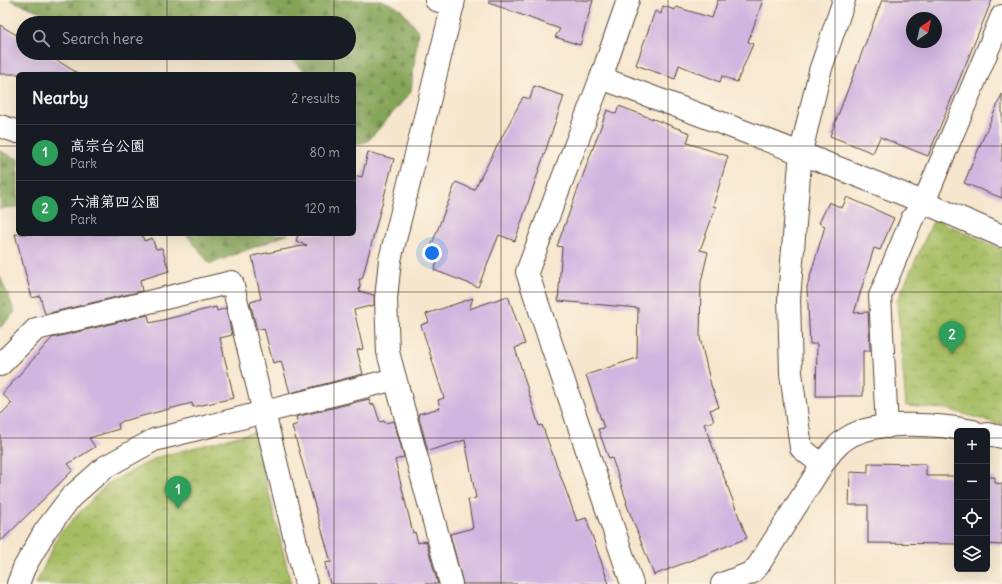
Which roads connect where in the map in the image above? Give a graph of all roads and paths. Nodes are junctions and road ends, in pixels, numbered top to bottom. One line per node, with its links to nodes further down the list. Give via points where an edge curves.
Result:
1 (628, 0): 5 (street)
2 (844, 0): 8 (street, via 820,71)
3 (447, 2): 12 (street, via 390,260 386,299 388,352)
4 (1002, 16): 9 (street)
5 (601, 78): 8 (street); 22 (street, via 527,272)
6 (0, 126): 7 (street)
7 (16, 131)
8 (801, 152): 9 (street); 18 (street, via 789,299 791,373 801,448)
9 (924, 202): 10 (street); 14 (street, via 912,220 880,296)
10 (1002, 236)
11 (0, 365): 13 (street, via 36,329 232,282)
12 (395, 379): 13 (street); 21 (street)
13 (262, 412): 19 (street, via 154,440 106,467 71,497 49,526 24,568); 20 (street)
14 (887, 427): 15 (street); 18 (street, via 865,430 847,438 834,449)
15 (960, 428)
16 (990, 435): 17 (street)
17 (1002, 437)
18 (822, 465): 23 (street, via 758,566 751,574)
19 (18, 584)
20 (306, 584)
21 (451, 584)
22 (632, 584)
23 (722, 584)

